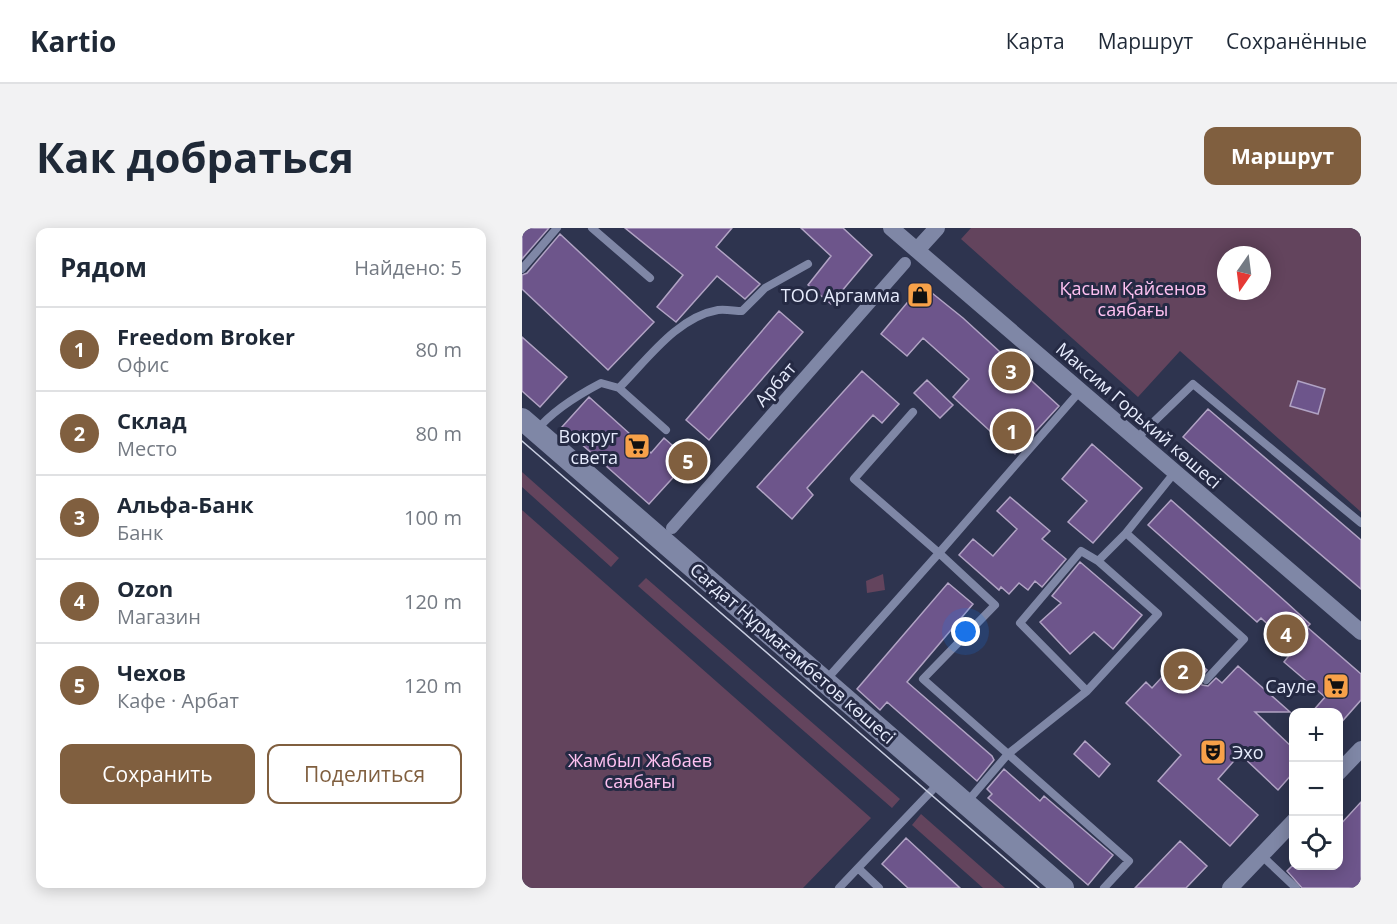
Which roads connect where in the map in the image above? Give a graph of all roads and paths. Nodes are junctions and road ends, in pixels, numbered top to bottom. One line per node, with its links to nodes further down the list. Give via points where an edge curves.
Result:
1 (557, 228): 8 (lane)
2 (592, 228): 9 (lane)
3 (891, 228): 5 (street, Максим Горький көшесі)
4 (937, 228): 5 (street)
5 (917, 250): 11 (street, Максим Горький көшесі)
6 (905, 263): 18 (street, Арбат)
7 (808, 264): 10 (lane, via 765,288 742,311 719,310 694,318)
8 (522, 269)
9 (650, 278)
10 (619, 388): 13 (lane, via 602,383 546,419); 14 (lane)
11 (1080, 391): 15 (street, Максим Горький көшесі); 20 (lane)
12 (913, 412): 20 (lane, via 854,478)
13 (529, 425): 24 (main road, Сағдат Нұрмағамбетов көшесі)
14 (666, 430)
15 (1136, 440): 16 (street, Максим Горький көшесі); 17 (lane, via 1193,384)
16 (1175, 472): 19 (lane); 22 (street, Максим Горький көшесі)
17 (1361, 523)
18 (672, 528)
19 (1126, 533): 21 (lane); 23 (lane, via 1244,639)
20 (939, 553): 24 (lane); 27 (lane, via 995,605 923,679)
21 (1098, 561): 25 (lane, via 1158,614); 25 (lane, via 1081,551 1020,623)
22 (1361, 632)
23 (1206, 680)
24 (826, 681): 29 (main road, Сағдат Нұрмағамбетов көшесі)
25 (1088, 690): 27 (lane)
26 (1361, 749): 28 (street)
27 (1008, 754): 30 (lane); 37 (lane, via 1129,861)
28 (1343, 768)
29 (941, 782): 30 (main road, Сағдат Нұрмағамбетов көшесі); 33 (lane)
30 (966, 803): 36 (main road, Сағдат Нұрмағамбетов көшесі)
31 (1289, 825): 32 (street)
32 (1261, 855): 38 (street); 39 (lane)
33 (858, 868): 34 (lane); 35 (lane)
34 (839, 888)
35 (879, 888)
36 (1063, 888)
37 (1104, 888)
38 (1230, 888)
39 (1296, 888)

